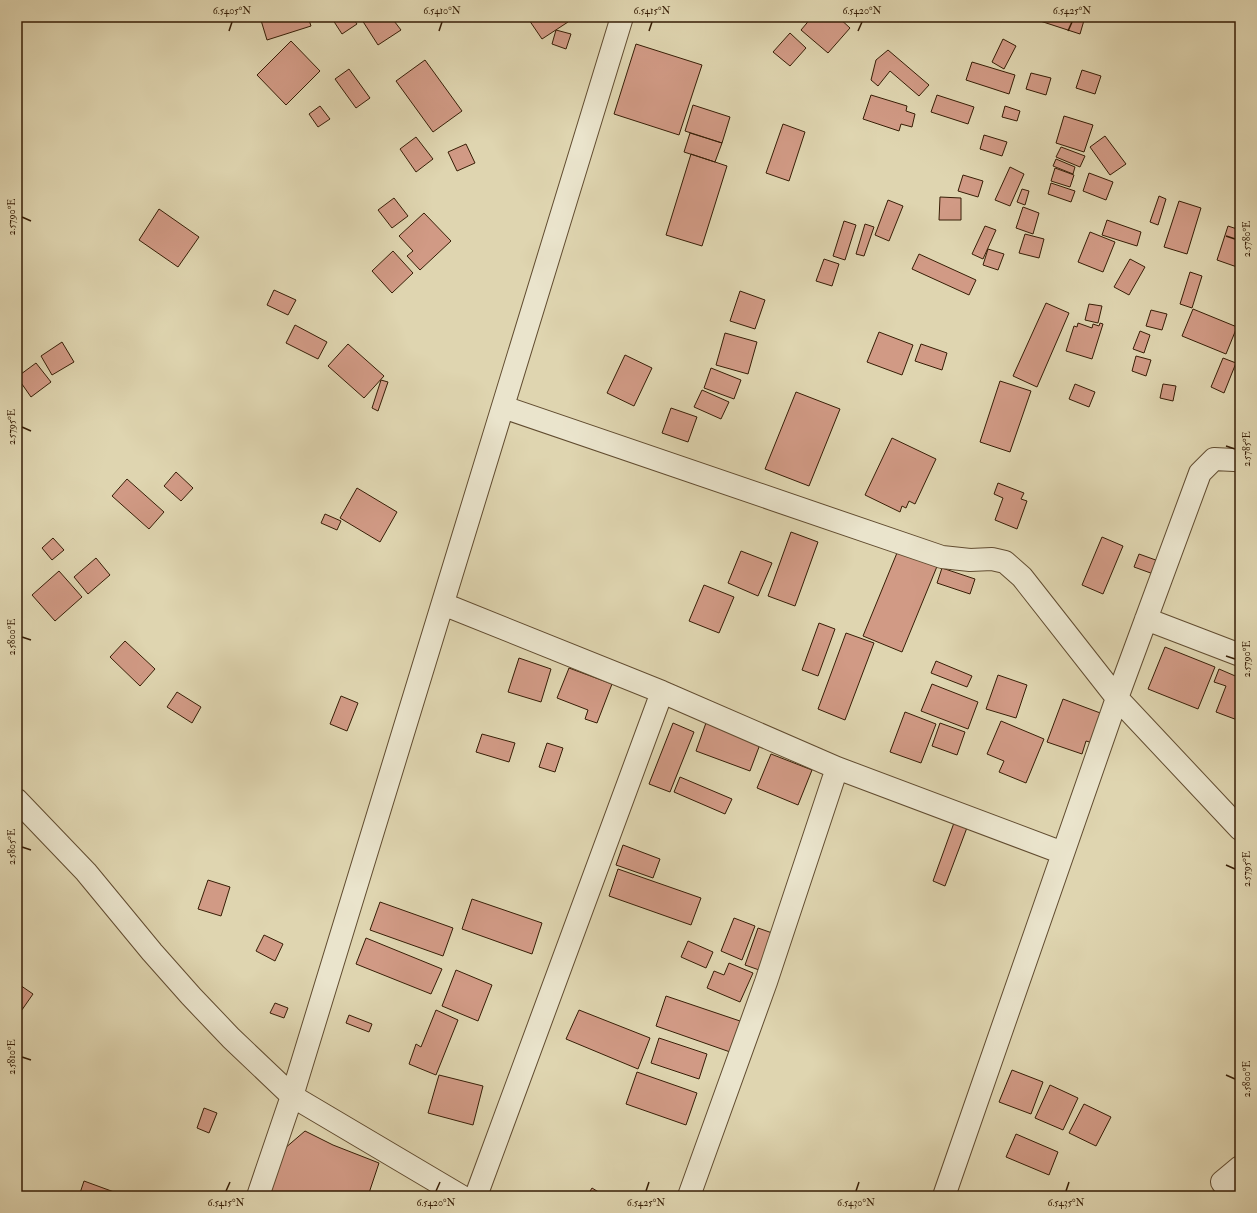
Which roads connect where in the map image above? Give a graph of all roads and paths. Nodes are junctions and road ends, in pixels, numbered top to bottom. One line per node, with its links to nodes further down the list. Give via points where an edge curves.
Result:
1 (622, 17): 2 (street)
2 (503, 407): 4 (street); 8 (street, via 942,557 1005,562 1022,577)
3 (1240, 461): 5 (street, via 1214,459 1200,473)
4 (443, 604): 7 (street); 13 (street)
5 (1146, 619): 6 (street); 8 (street)
6 (1240, 655)
7 (662, 692): 9 (street); 17 (street)
8 (1117, 698): 11 (street); 12 (street)
9 (837, 768): 12 (street); 18 (street, via 766,982)
10 (17, 800): 13 (street, via 86,872 191,996)
11 (1240, 829)
12 (1063, 853): 19 (street)
13 (292, 1096): 15 (street); 16 (street)
14 (1240, 1167): 20 (street, via 1222,1182)
15 (258, 1196)
16 (461, 1196)
17 (476, 1196)
18 (689, 1196)
19 (944, 1196)
20 (1233, 1196)

